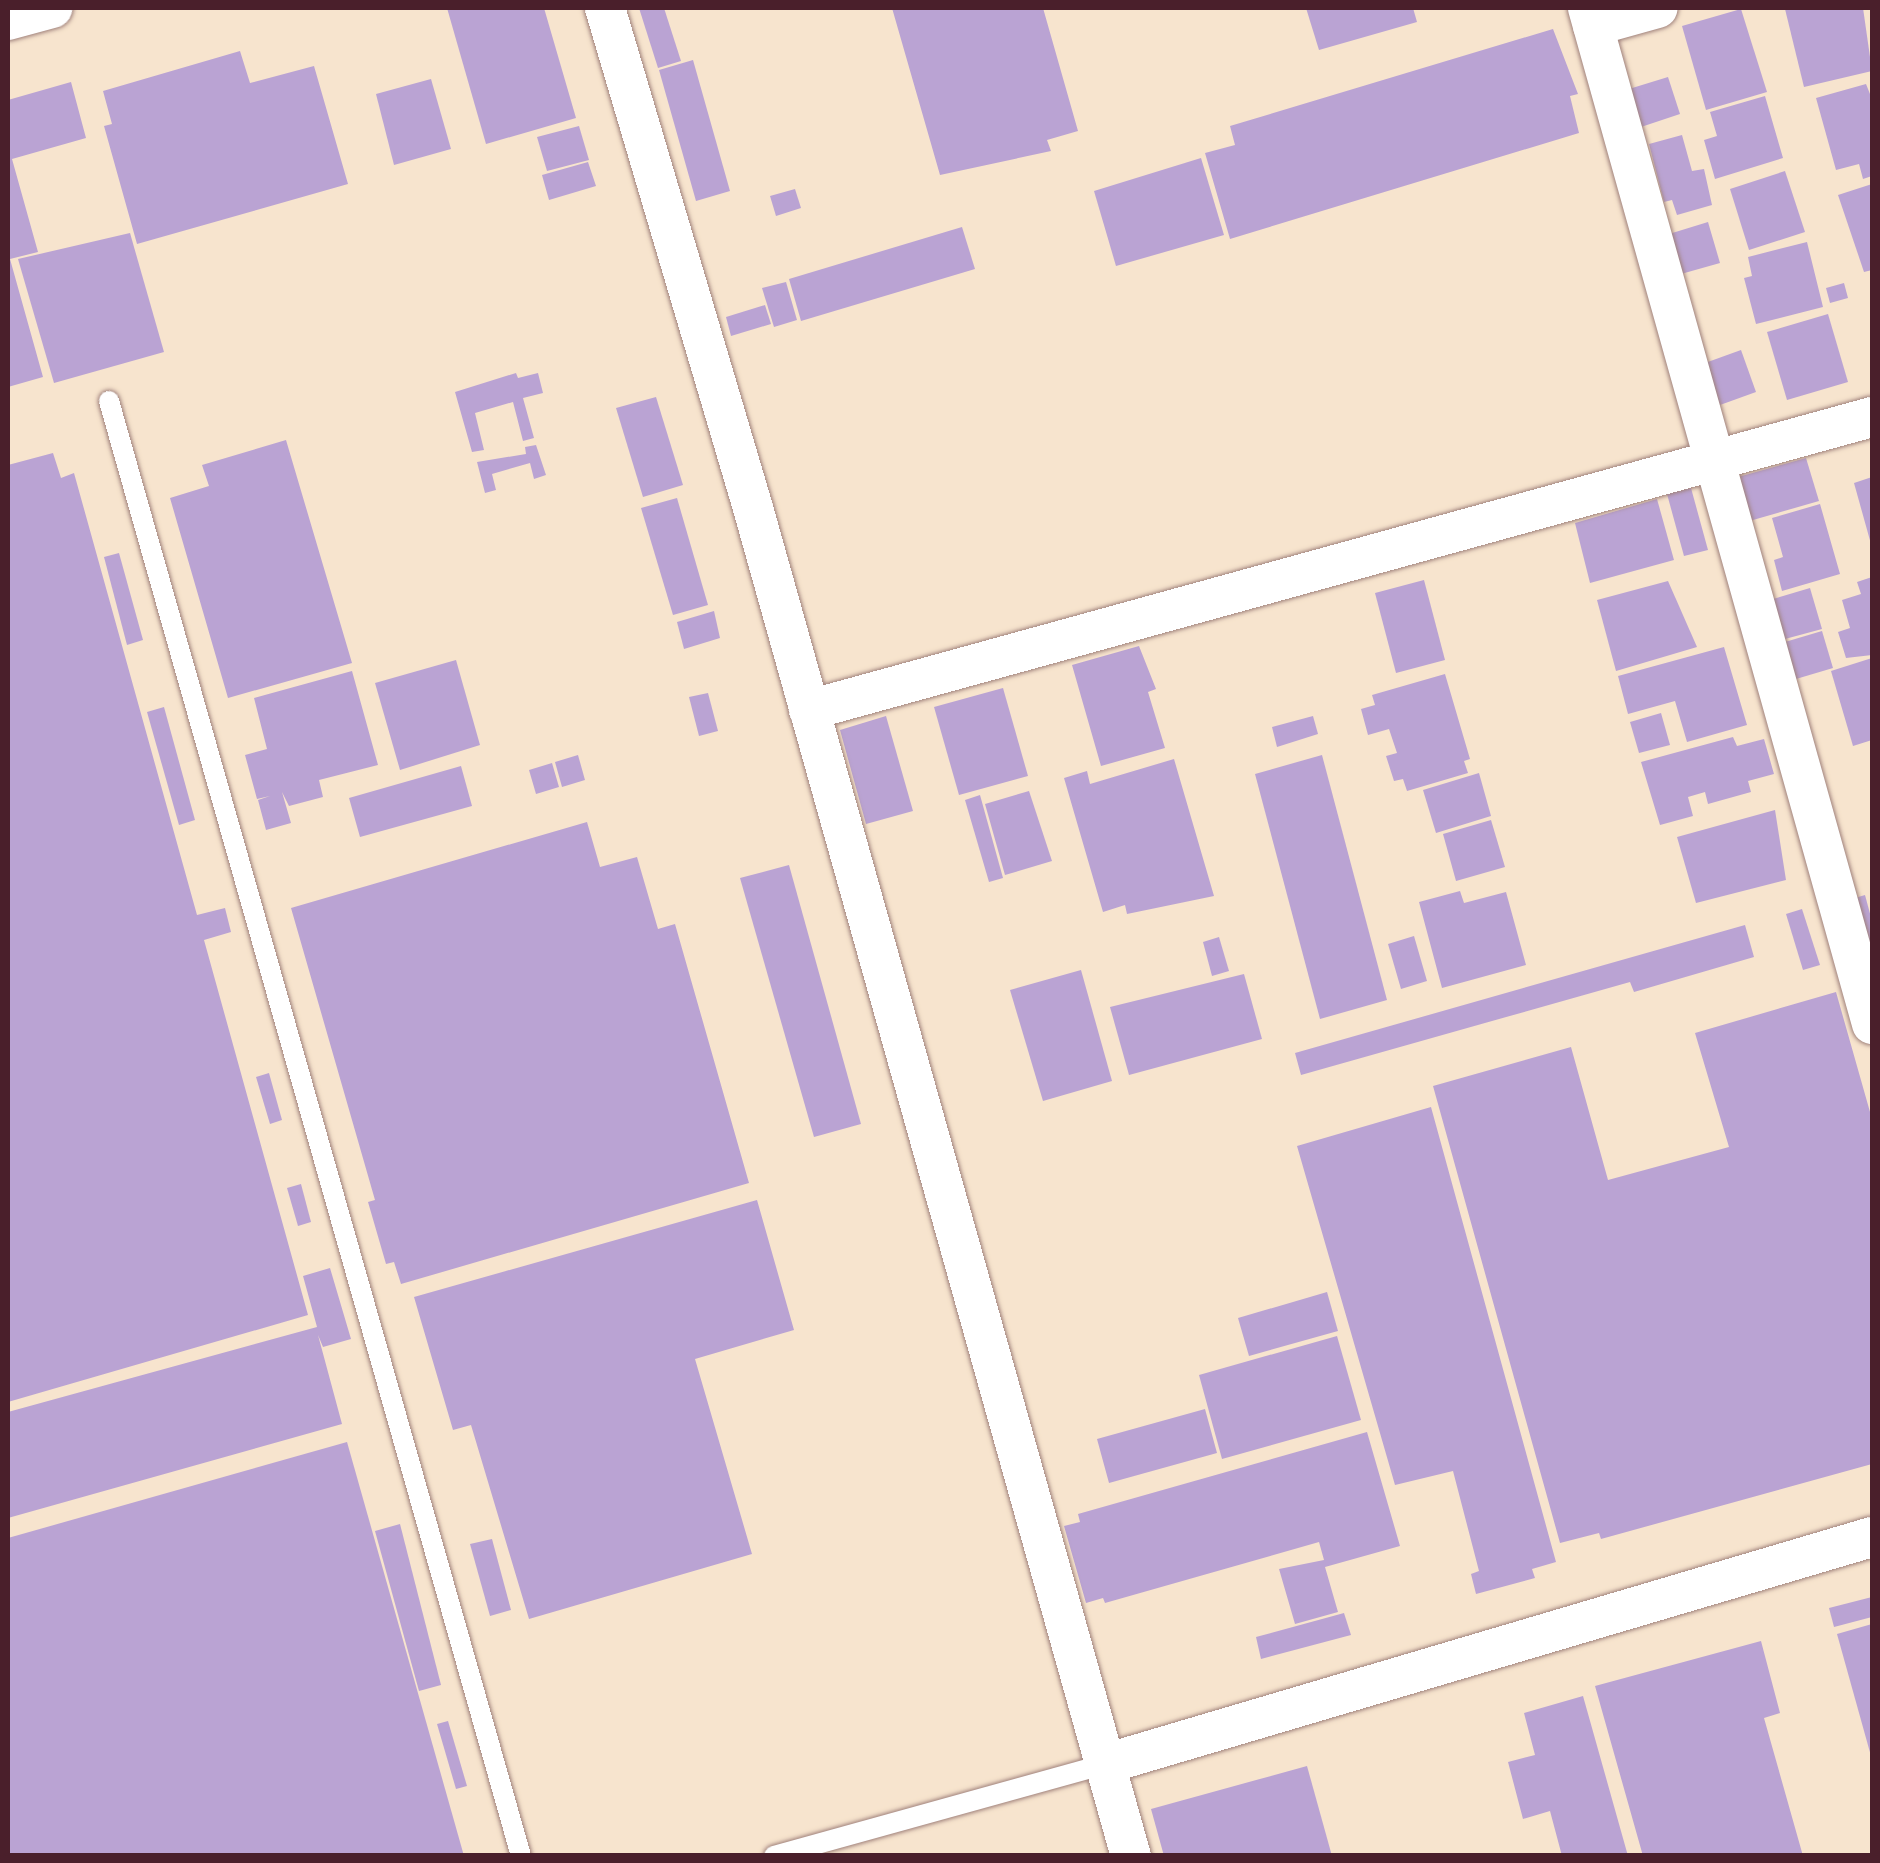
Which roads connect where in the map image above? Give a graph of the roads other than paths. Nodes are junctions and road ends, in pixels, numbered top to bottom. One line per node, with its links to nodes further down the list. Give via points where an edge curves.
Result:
1 (52, 8): 5 (street)
2 (605, 8): 9 (street)
3 (1658, 8): 4 (street)
4 (1590, 17): 8 (street)
5 (8, 20)
6 (109, 402): 13 (lane)
7 (1872, 417): 8 (street)
8 (1715, 462): 9 (street); 10 (street)
9 (809, 710): 12 (street)
10 (1872, 1024)
11 (1872, 1537): 12 (street)
12 (1105, 1764): 14 (lane); 15 (street)
13 (521, 1856)
14 (774, 1856)
15 (1131, 1856)

